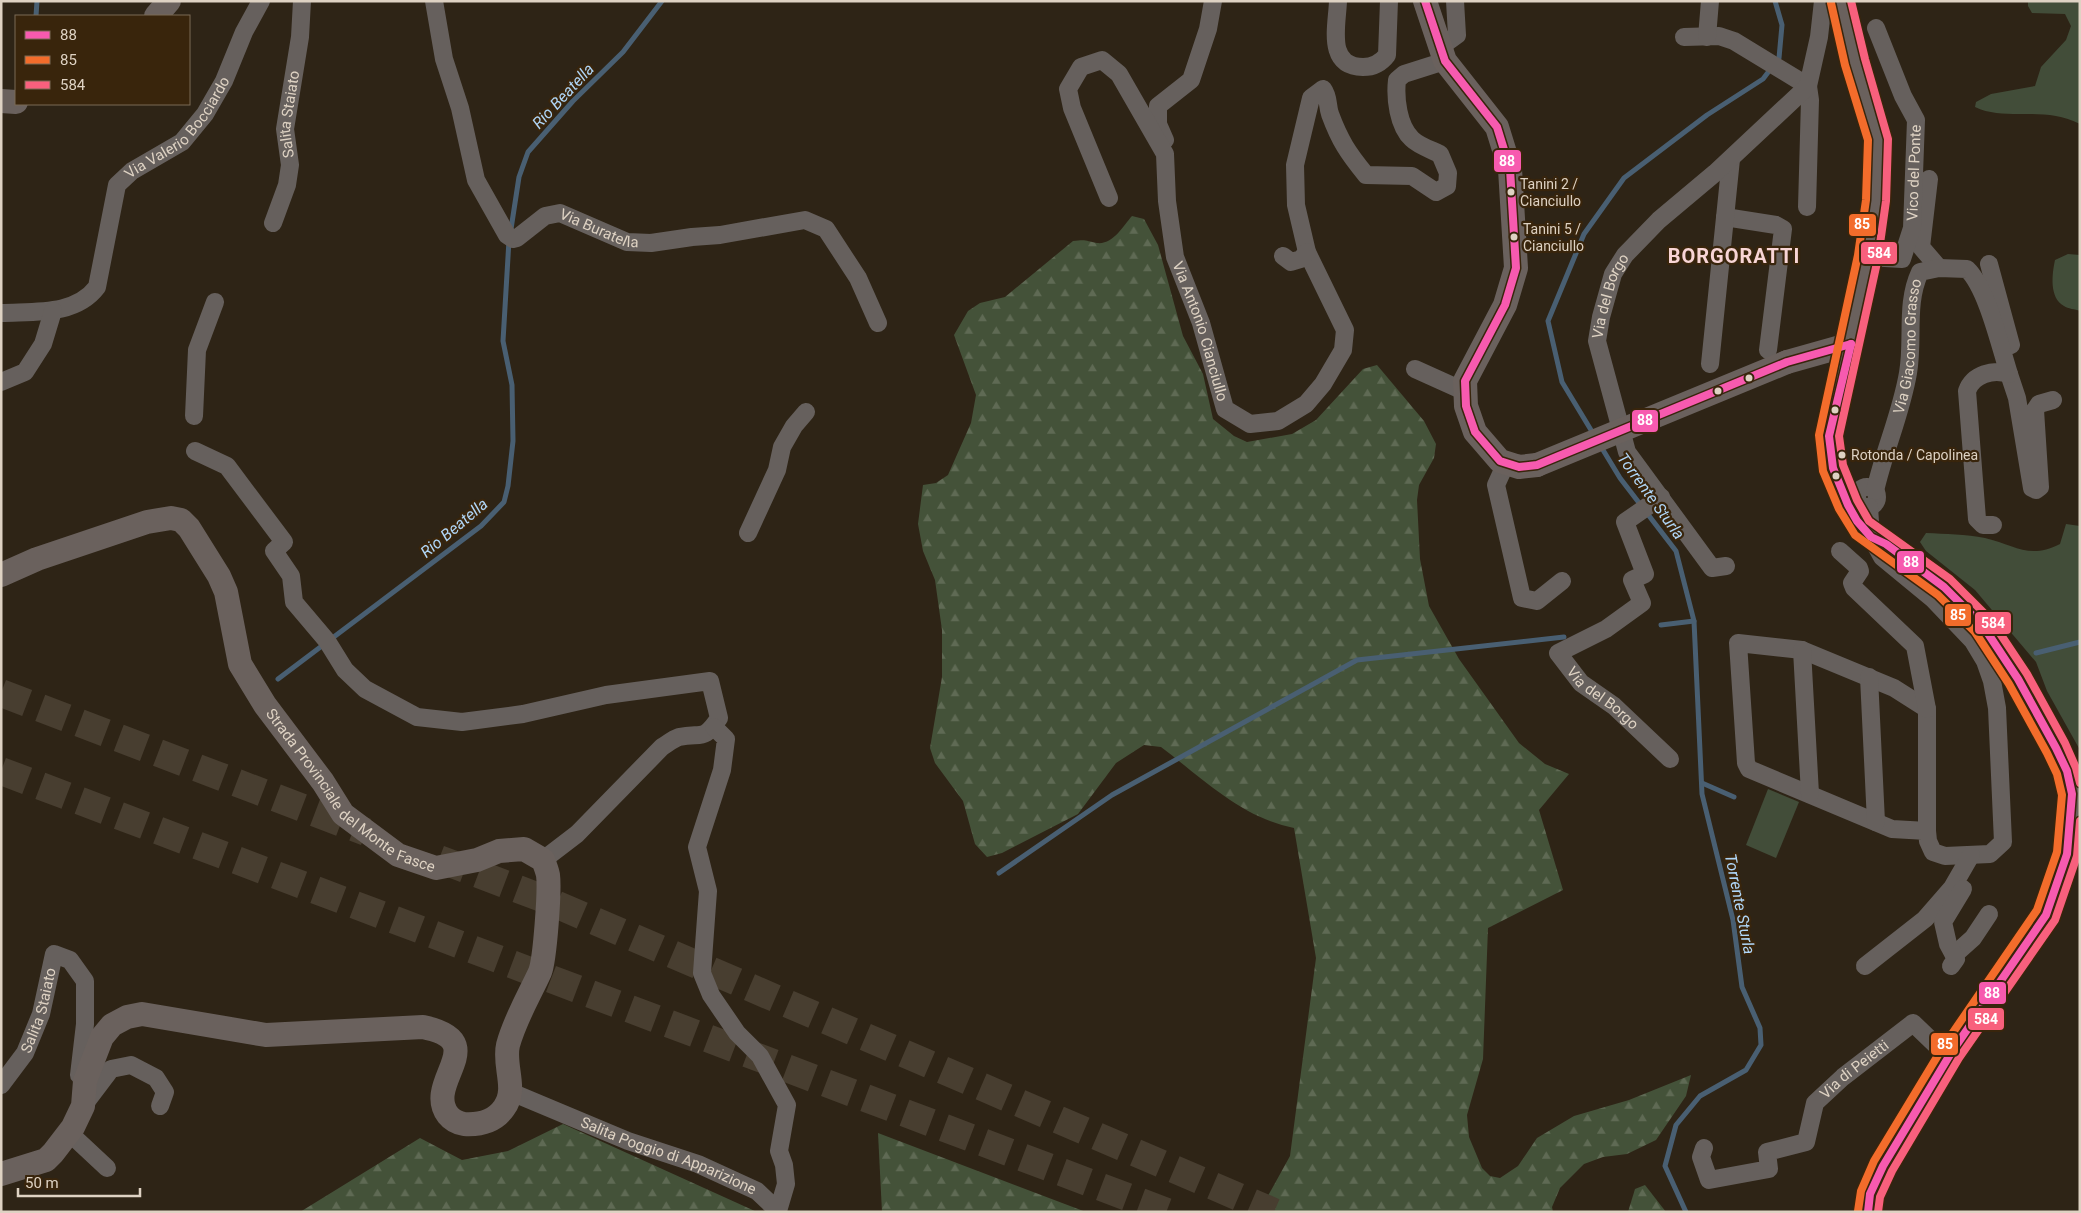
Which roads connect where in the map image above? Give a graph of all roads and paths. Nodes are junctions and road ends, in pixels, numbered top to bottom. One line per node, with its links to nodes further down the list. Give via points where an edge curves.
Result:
1 (169, 1): 13 (main road)
2 (261, 1): 34 (street, Via Valerio Bocciardo, via 205,114 182,142 132,171 118,185 97,287 89,298)
3 (302, 1): 27 (street, Salita Staiato, via 300,37 285,129 290,165 287,185)
4 (434, 1): 36 (street, Via Buratella, via 444,58 460,108 476,180 507,235 518,238 545,216 560,213 627,242 651,243 805,220 826,229 858,278)
5 (1213, 1): 24 (street, Via Antonio Cianciullo, via 1208,29 1191,80 1158,106 1158,124 1174,164)
6 (1338, 1): 7 (street, via 1337,51 1342,60 1352,66 1367,67 1387,56)
7 (1389, 1)
8 (1426, 1): 17 (main road)
9 (1455, 1): 17 (street, via 1457,35)
10 (1710, 1): 16 (street)
11 (1823, 1): 18 (street, via 1819,37)
12 (1841, 1): 30 (main road, via 1854,62 1878,139 1876,202)
13 (157, 15)
14 (1876, 28): 30 (street, Vico del Ponte, via 1916,120 1915,192 1912,228 1902,259)
15 (1684, 37): 16 (street)
16 (1707, 37): 18 (street, via 1719,36 1734,41)
17 (1442, 54): 28 (street, Via Antonio Cianciullo, via 1397,80 1396,96 1404,127 1412,139 1440,154 1448,173 1446,186 1436,192 1412,176 1366,175 1344,147 1323,88 1312,98 1295,165 1296,205); 43 (main road, via 1497,127 1510,169 1516,268 1505,305 1465,381)
18 (1803, 82): 21 (street, Via del Borgo); 25 (street, via 1810,100)
19 (1, 101): 20 (main road)
20 (15, 102)
21 (1731, 159): 26 (street); 51 (street, Via del Borgo, via 1659,220 1625,255 1613,274 1601,317 1597,342 1627,452)
22 (1929, 179): 32 (street, via 1922,247)
23 (1109, 198): 24 (street, Via Antonio Cianciullo, via 1072,108 1068,89 1080,67 1102,60 1119,74 1165,154)
24 (1167, 201): 28 (street, Via Antonio Cianciullo, via 1175,257 1201,323 1225,409 1250,424 1278,421 1306,404 1323,384 1343,350 1345,330)
25 (1807, 207)
26 (1725, 217): 38 (street, via 1783,228); 39 (street)
27 (273, 223)
28 (1307, 252): 29 (street, via 1301,259 1291,262)
29 (1283, 256)
30 (1868, 257): 37 (main road)
31 (1989, 264): 47 (street, via 2025,395 2031,438)
32 (1939, 268): 41 (street, Via Giacomo Grasso, via 1962,267 1974,277 1988,308); 52 (street, Via Giacomo Grasso, via 1920,272 1912,288 1909,372 1900,413)
33 (214, 302): 46 (street, via 197,350)
34 (53, 311): 35 (street, Via Valerio Bocciardo); 42 (street, via 43,344 25,372)
35 (1, 313)
36 (878, 324)
37 (1851, 344): 38 (main road); 50 (main road, via 1829,436)
38 (1777, 356): 49 (main road, bridge, via 1537,465 1519,467)
39 (1710, 364)
40 (1415, 369): 43 (street)
41 (2009, 374): 47 (street, Via Giacomo Grasso); 53 (street, via 1990,372 1973,379 1967,390 1977,519 1983,524)
42 (1, 382)
43 (1466, 392): 49 (main road, via 1466,406 1475,432 1500,461)
44 (2053, 400): 47 (street, Via Giacomo Grasso, via 2039,404 2036,410 2040,487 2036,490 2032,488)
45 (806, 412): 54 (street, via 782,447 777,470)
46 (194, 416)
47 (2026, 446)
48 (195, 451): 63 (street, via 227,466 236,475 284,542 274,551 291,576 294,602 327,641 345,670 365,689 416,716 470,721 710,681 720,718)
49 (1506, 463): 59 (street, via 1496,485 1522,598 1537,601)
50 (1833, 468): 52 (street, via 1847,485); 55 (main road, via 1857,521)
51 (1661, 497): 57 (street, Via del Borgo, via 1712,568); 64 (street, Via del Borgo, via 1625,522 1645,574 1632,580 1642,603 1606,629 1558,653 1581,683 1614,706)
52 (1867, 497): 55 (street)
53 (1993, 524)
54 (748, 533)
55 (1871, 537): 68 (street, via 1882,557 1933,599 1973,641 1992,681 1997,708 2003,842 1990,854); 72 (main road, via 1886,544 1944,587 1983,626 2018,679 2056,748 2067,771 2072,794 2067,854 2046,915)
56 (1840, 552): 62 (street, via 1860,568 1852,586 1915,646)
57 (1726, 566)
58 (1, 575): 69 (main road, Strada Provinciale del Monte Fasce, via 37,558 147,522 171,518 181,520 189,528 226,592 240,664 265,705 343,814 398,855 436,868 477,860 499,851 524,849)
59 (1562, 581)
60 (1802, 650): 61 (street); 65 (street); 65 (street, via 1738,644 1747,766)
61 (1869, 677): 62 (street); 66 (street)
62 (1927, 709): 67 (street)
63 (714, 727): 69 (street, via 704,736 678,737 662,747 577,834); 75 (street, Salita Poggio di Apparizione, via 726,739 722,770 697,847 708,891 702,973 711,996 737,1033 760,1056 787,1105 779,1151 786,1184 778,1211 756,1191 698,1164 628,1141)
64 (1670, 759)
65 (1810, 794): 66 (street)
66 (1876, 822): 67 (street, via 1892,829)
67 (1927, 831): 68 (street, via 1933,852)
68 (1968, 859): 70 (street, via 1968,880 1943,922 1953,960); 71 (street, via 1952,888 1921,924)
69 (543, 860): 75 (main road, via 548,874 541,970 508,1047)
70 (1989, 914)
71 (1865, 966)
72 (1951, 1053): 79 (street, Via di Peietti, via 1938,1047 1914,1022 1815,1103 1806,1142 1766,1152 1768,1169 1709,1180 1701,1157); 82 (main road, via 1883,1166 1870,1194)
73 (85, 1081): 74 (street, Salita Staiato, via 79,1075 85,1024 85,981 70,960 54,954 41,1014 25,1053); 75 (main road, via 102,1037 112,1025 142,1014 266,1035 429,1028 443,1031 457,1052 442,1099 444,1110 451,1119 462,1124 489,1121 506,1106); 76 (main road)
74 (1, 1085)
75 (510, 1092)
76 (83, 1106): 77 (street, via 112,1069 131,1065 156,1078 165,1092); 81 (main road, via 73,1127 46,1160)
77 (160, 1106)
78 (77, 1140): 80 (street)
79 (1704, 1148)
80 (107, 1168)
81 (1, 1174)
82 (1868, 1212)

